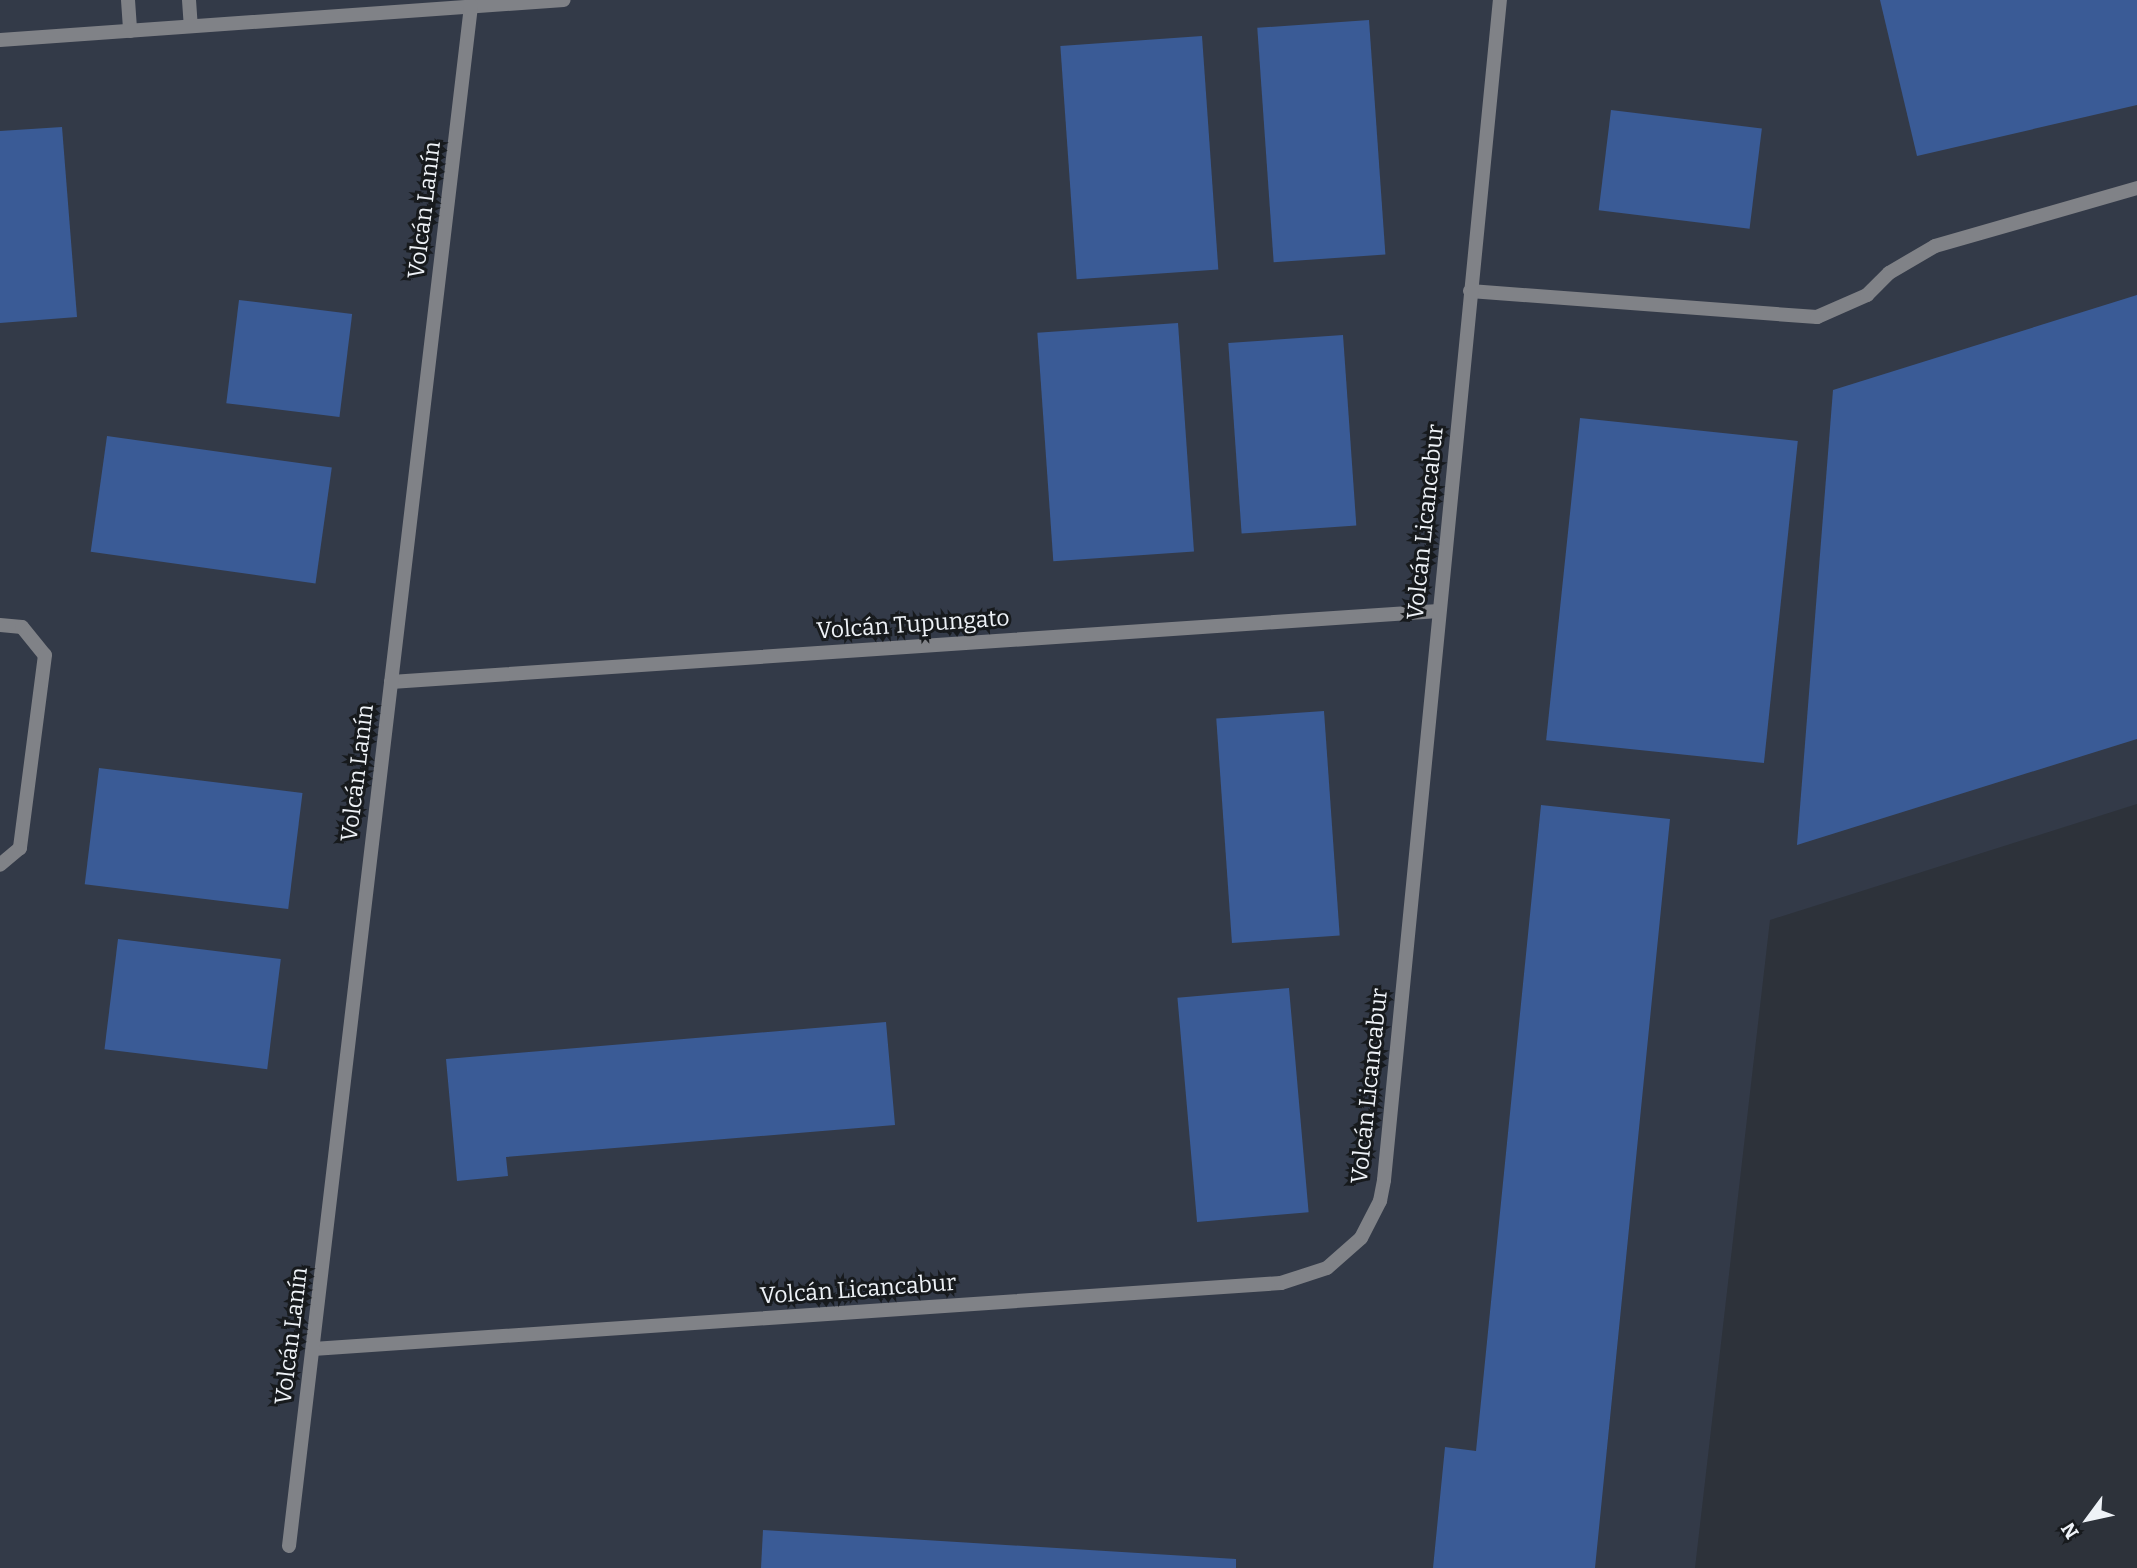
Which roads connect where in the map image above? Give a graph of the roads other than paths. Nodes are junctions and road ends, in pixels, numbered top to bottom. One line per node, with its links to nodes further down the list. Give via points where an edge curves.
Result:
1 (128, 0): 7 (street)
2 (189, 0): 6 (street)
3 (564, 0): 5 (street)
4 (1500, 0): 10 (street, Volcán Licancabur)
5 (471, 6): 6 (street); 13 (street, Volcán Lanín)
6 (191, 26): 7 (street)
7 (130, 31): 8 (street)
8 (0, 40)
9 (2137, 188): 10 (street, via 1935,246 1889,273 1867,295 1817,317)
10 (1470, 291): 11 (street, Volcán Licancabur)
11 (1439, 611): 13 (street, Volcán Tupungato); 15 (street, Volcán Licancabur, via 1382,1191 1361,1238 1327,1268 1305,1279 1251,1286)
12 (0, 625): 14 (street, via 22,626 45,655 20,848)
13 (391, 682): 15 (street, Volcán Lanín)
14 (0, 865)
15 (313, 1349): 16 (street, Volcán Lanín)
16 (289, 1546)

